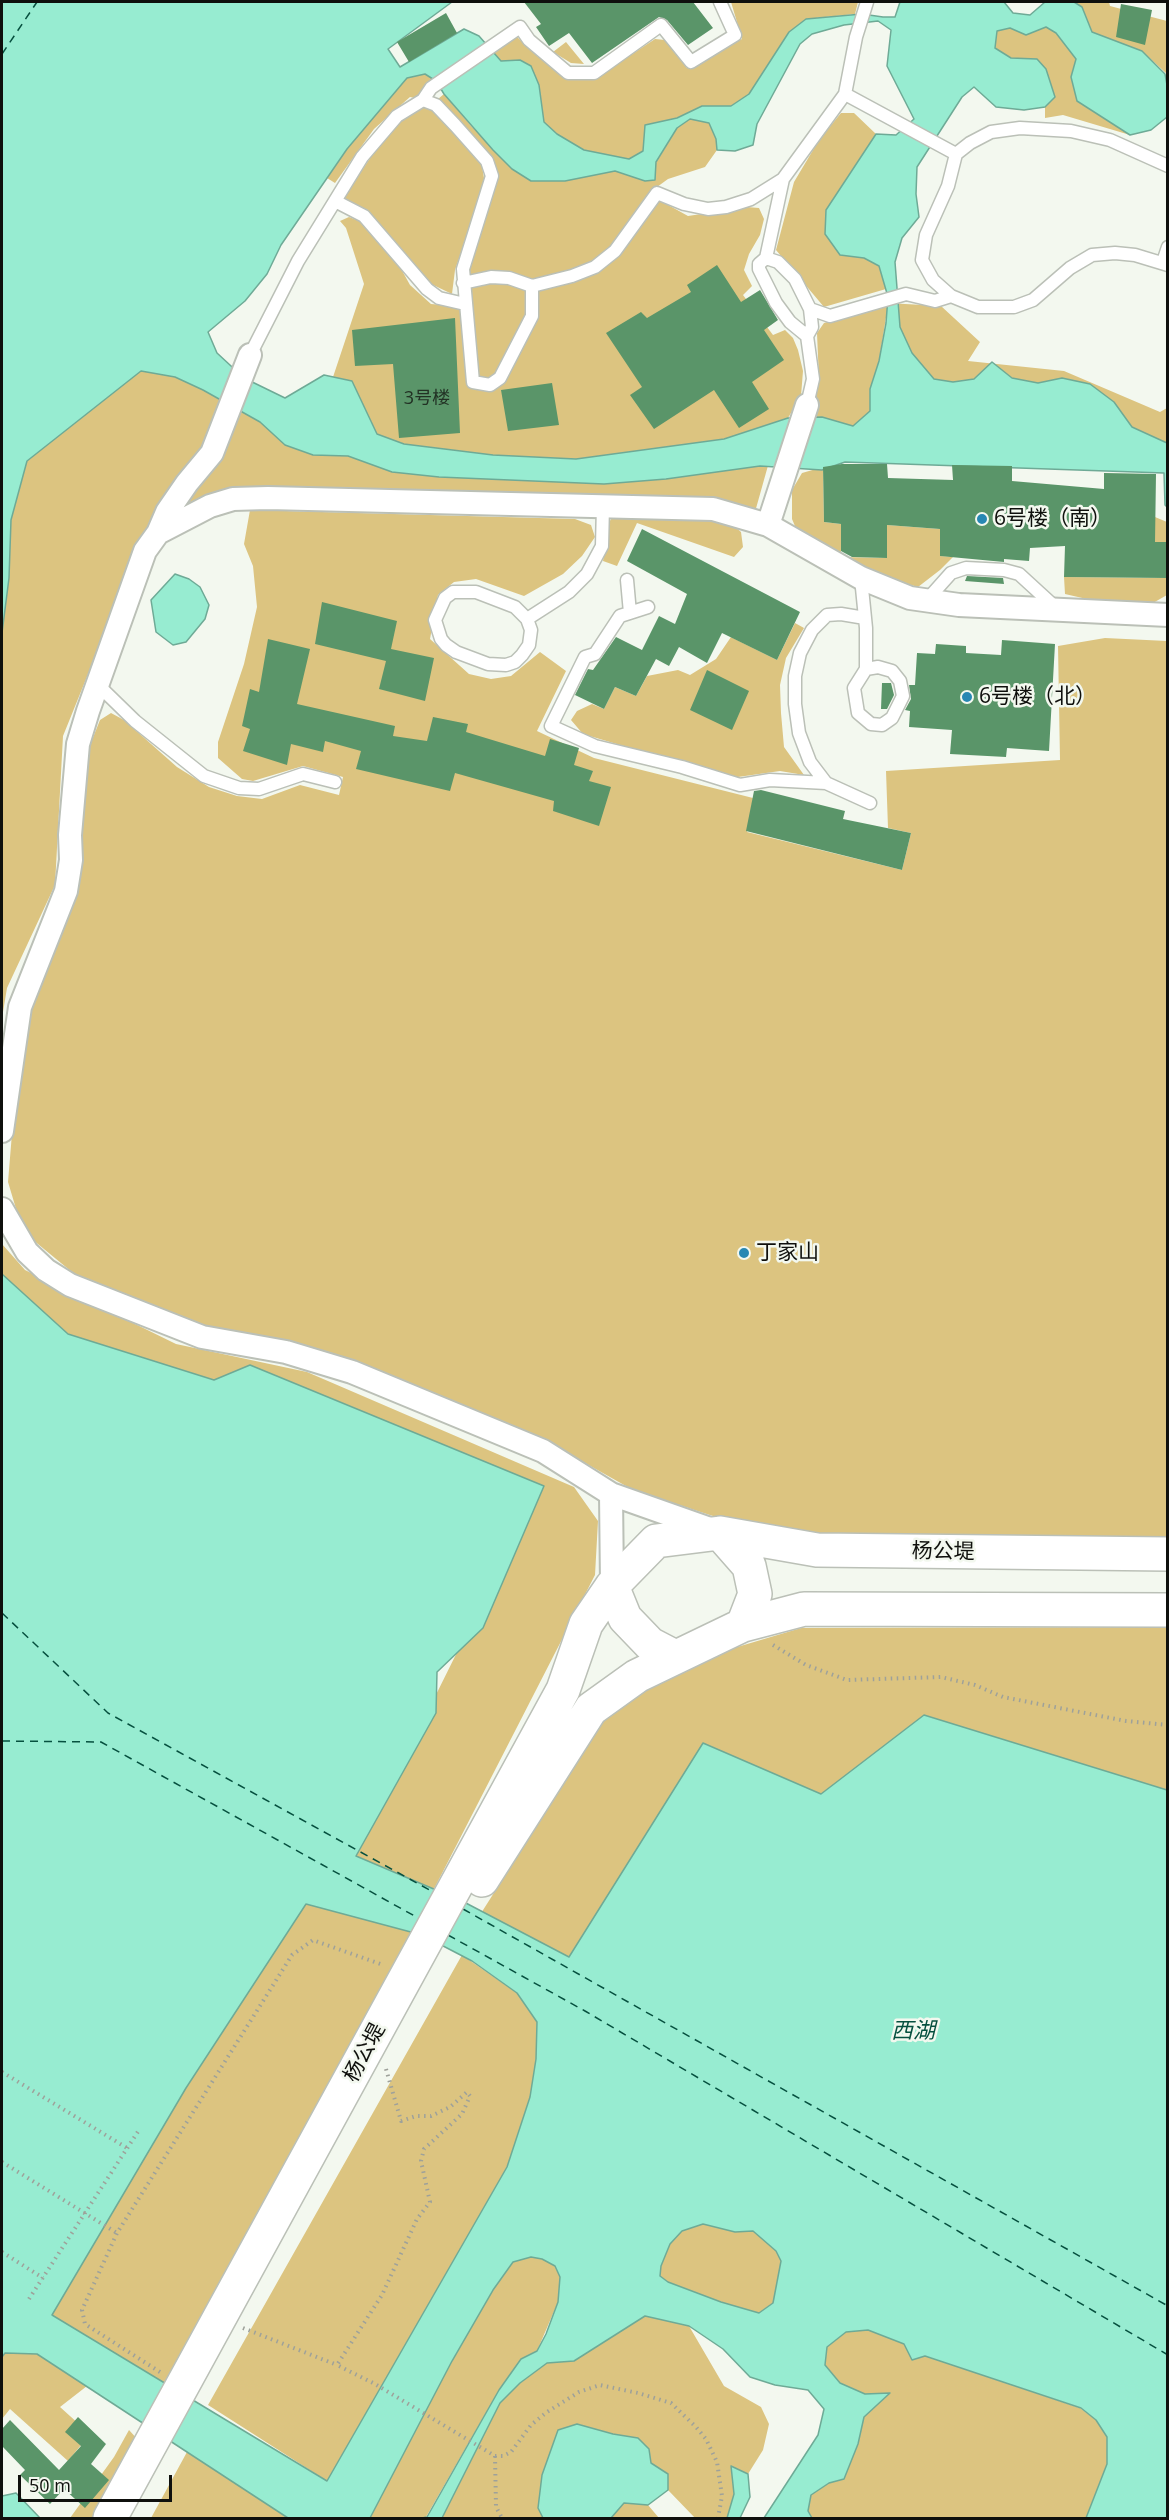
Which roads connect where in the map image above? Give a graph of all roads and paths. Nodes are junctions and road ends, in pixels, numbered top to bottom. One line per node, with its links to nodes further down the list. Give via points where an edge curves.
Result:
1 (720, 2): 4 (lane, via 735,35 691,62 661,25 594,73 568,73 529,40 520,27 431,88)
2 (867, 2): 3 (lane)
3 (845, 94): 5 (lane); 7 (lane)
4 (423, 100): 8 (lane, via 403,111 384,129); 12 (lane, via 435,105 455,125 487,161 492,176 463,269)
5 (956, 154): 6 (lane, via 992,132 1045,128 1110,140); 14 (lane, via 948,186 926,235 922,260 933,280)
6 (1167, 166)
7 (783, 178): 10 (lane); 13 (lane, via 751,198 726,207 708,209 657,193 615,251 596,267)
8 (335, 201): 15 (lane, via 364,216 427,289 439,298); 18 (lane, via 298,261)
9 (1167, 247): 11 (lane)
10 (766, 258): 16 (lane, via 778,262 795,279); 17 (lane, via 759,269 790,322)
11 (1165, 264): 14 (lane, via 1125,254 1092,255 1070,268 1033,300 1014,307 978,307)
12 (463, 283): 13 (lane, via 490,277 509,278); 15 (lane)
13 (532, 286): 15 (lane, via 532,316 500,378 490,385 473,382)
14 (951, 296): 16 (lane, via 935,301 906,294 830,316)
15 (465, 304)
16 (810, 309): 17 (lane, via 812,327)
17 (807, 336): 19 (lane, via 813,379)
18 (250, 355): 20 (street)
19 (807, 405): 23 (street)
20 (208, 459): 21 (street, via 206,475 212,486); 24 (street, via 167,512)
21 (232, 499): 22 (street); 24 (street)
22 (603, 506): 23 (street, via 713,509); 33 (lane, via 602,546 588,574 569,592)
23 (768, 525): 25 (street)
24 (158, 533): 35 (street, via 145,551)
25 (861, 578): 27 (street); 32 (lane)
26 (627, 580): 30 (lane)
27 (926, 601): 29 (street); 29 (lane, via 951,573 966,568 1004,570 1019,574)
28 (648, 607): 30 (lane)
29 (1058, 610): 31 (street)
30 (630, 613): 37 (lane, via 620,616 595,654 585,657 551,726 595,746 740,785 770,780)
31 (1167, 615)
32 (865, 618): 34 (lane); 37 (lane, via 827,615 812,630 800,653 795,676 799,734 810,762)
33 (527, 619): 33 (lane, via 516,608 476,592 453,592 445,598 435,620 441,639 456,652 506,665 516,662 529,645 531,630)
34 (866, 669): 34 (lane, via 892,671 900,681 903,696 899,706 882,725 871,724 858,713 854,688)
35 (98, 685): 36 (lane, via 135,721 204,776 239,788 259,789 303,774); 39 (street, via 78,744 66,891 20,1007)
36 (334, 782)
37 (826, 783): 38 (lane)
38 (870, 803)
39 (2, 1131)
40 (2, 1209): 41 (street, via 27,1252 70,1285 202,1337 286,1352 352,1372 543,1451)
41 (611, 1494): 42 (street); 44 (street)
42 (720, 1533): 43 (main road, 杨公堤, via 817,1550); 44 (main road, 杨公堤, via 656,1541); 46 (main road, via 749,1566 755,1594)
43 (1167, 1554)
44 (612, 1586): 47 (main road, via 625,1618 650,1644); 49 (main road, 杨公堤, via 586,1624 563,1690)
45 (1167, 1610): 46 (main road, 杨公堤, via 804,1609)
46 (738, 1627): 47 (main road, 杨公堤); 48 (path, via 806,1665 847,1680 941,1677 1004,1697)
47 (675, 1657): 49 (main road, 杨公堤, via 637,1676 591,1709)
48 (1167, 1725)
49 (467, 1885): 50 (main road, 杨公堤)
50 (421, 1963): 51 (main road, 杨公堤); 57 (path, via 313,1940 292,1955); 62 (main road, 杨公堤)
51 (384, 2063): 61 (main road, 杨公堤); 63 (path, via 401,2121 431,2116 450,2107 467,2092 470,2096 462,2114 424,2149 421,2161 430,2202 417,2218 382,2295)
52 (2, 2072): 54 (path)
53 (139, 2130): 54 (path)
54 (127, 2148): 56 (path)
55 (2, 2162): 56 (path)
56 (85, 2213): 57 (path); 59 (path)
57 (117, 2233): 64 (path, via 82,2310 85,2324)
58 (2, 2252): 59 (path)
59 (43, 2278): 60 (path)
60 (29, 2299)
61 (240, 2326): 62 (main road, 杨公堤); 63 (path)
62 (210, 2359): 64 (main road, 杨公堤); 65 (main road, 杨公堤)
63 (337, 2365): 66 (path)
64 (183, 2388): 65 (main road, 杨公堤)
65 (155, 2456): 67 (main road, 杨公堤); 68 (main road, 杨公堤)
66 (495, 2456): 69 (path, via 496,2507); 70 (path, via 511,2452 531,2425 579,2391 600,2385 638,2392 671,2403 706,2439 721,2480)
67 (110, 2518)
68 (133, 2518)
69 (502, 2518)
70 (718, 2518)

